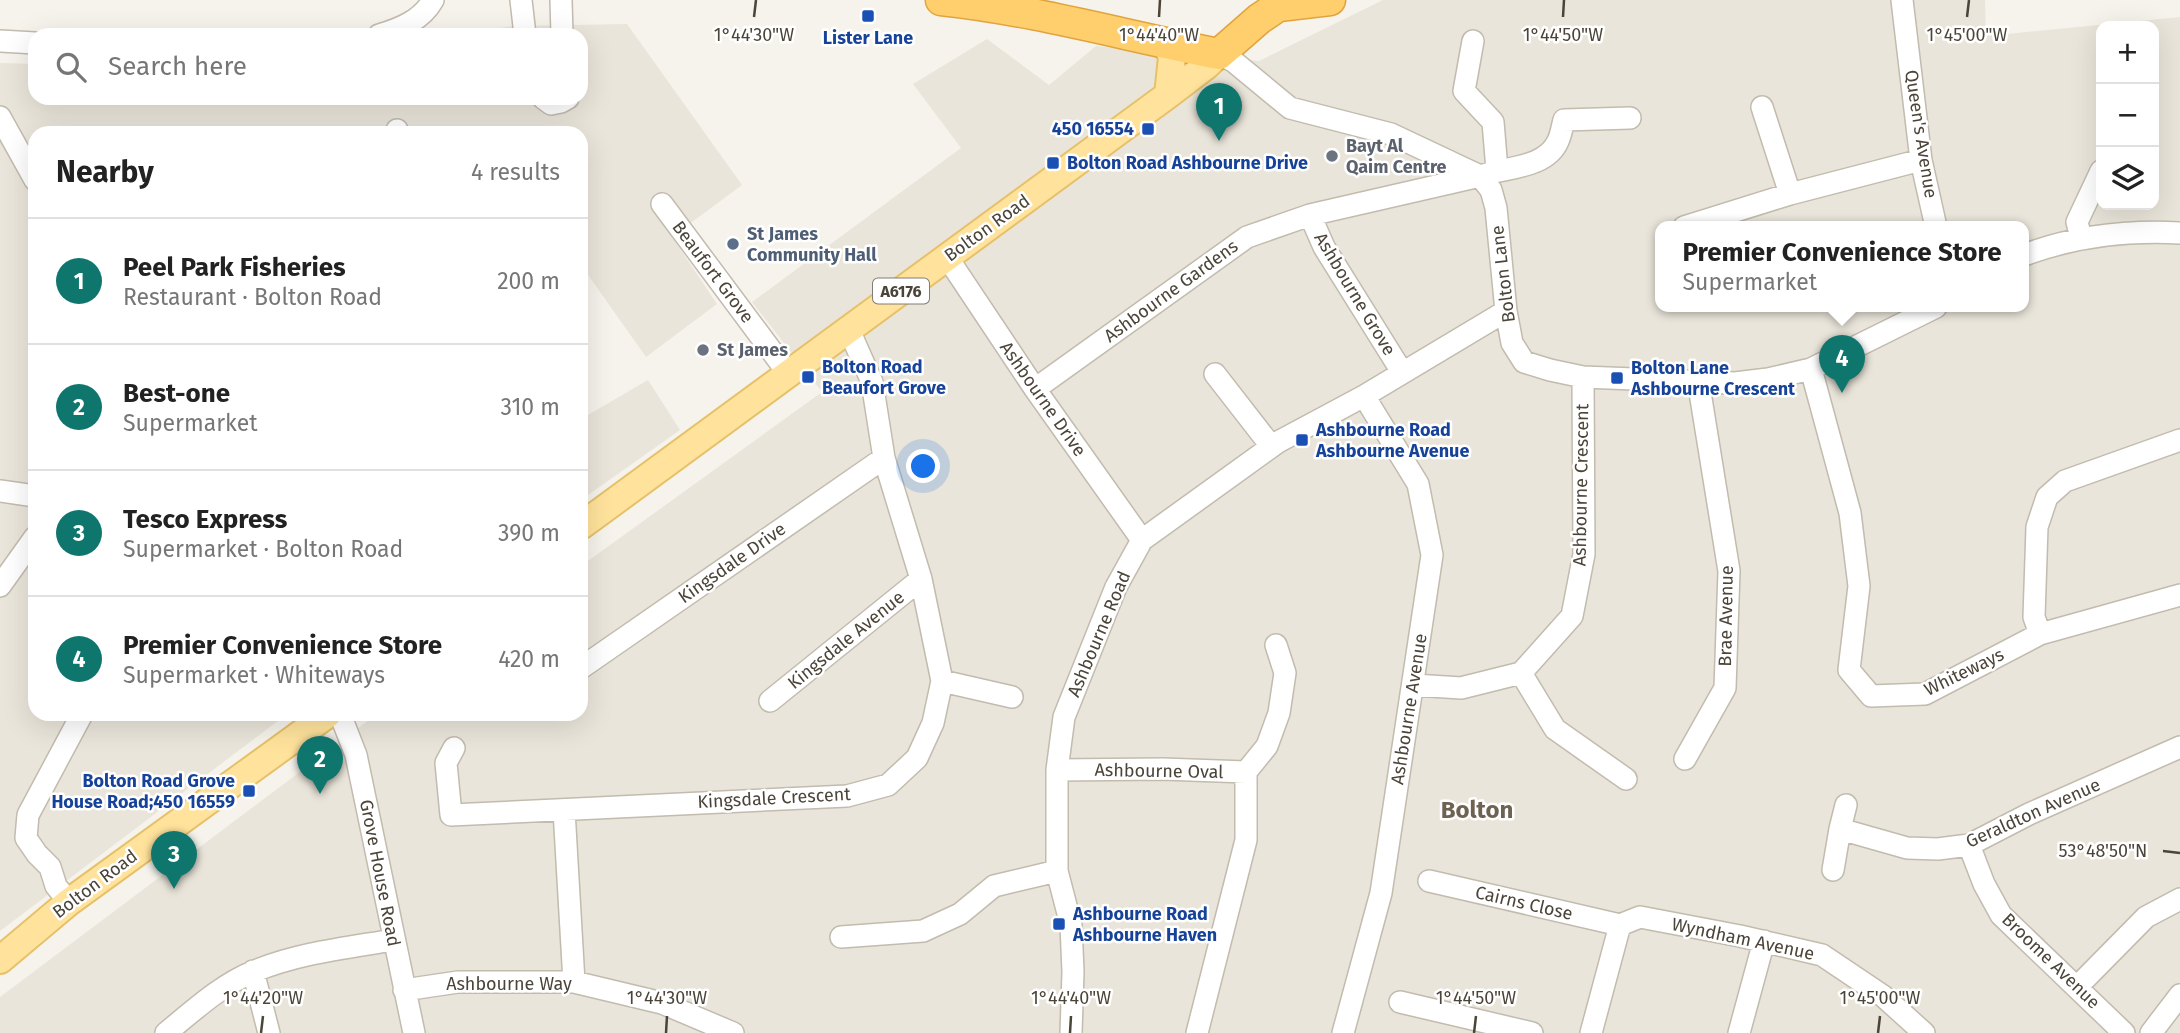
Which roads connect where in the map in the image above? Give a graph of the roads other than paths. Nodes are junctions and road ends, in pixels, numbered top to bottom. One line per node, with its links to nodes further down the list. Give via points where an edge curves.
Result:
1 (433, 0): 8 (street, via 426,14)
2 (521, 0): 9 (street)
3 (561, 0): 10 (street)
4 (941, 0): 14 (highway, via 1056,18)
5 (1329, 0): 7 (highway)
6 (1902, 0): 20 (street, Queen's Avenue)
7 (1275, 8): 14 (highway); 15 (highway, Bolton Road)
8 (398, 28)
9 (524, 28)
10 (562, 28)
11 (0, 41): 13 (street)
12 (1474, 41): 22 (street, via 1464,91 1493,122)
13 (28, 43)
14 (1168, 43): 15 (highway); 16 (main road, via 1172,57)
15 (1219, 54): 16 (main road, Bolton Road / A6176); 22 (street, via 1290,108 1391,134)
16 (1168, 95): 32 (main road, Bolton Road / A6176)
17 (1762, 107): 24 (street)
18 (0, 117): 21 (street)
19 (1630, 118): 22 (street, Ashbourne Gardens, via 1564,120 1558,144 1537,163)
20 (1921, 160): 24 (street); 28 (street, Queen's Avenue)
21 (28, 167)
22 (1488, 173): 26 (street, Ashbourne Gardens); 33 (street, Bolton Lane)
23 (2096, 182): 30 (street, via 2077,222)
24 (1790, 194): 27 (street)
25 (662, 204): 38 (street, Beaufort Grove)
26 (1310, 215): 37 (street, Ashbourne Grove, via 1324,247); 42 (street, Ashbourne Gardens, via 1247,237)
27 (1703, 221)
28 (1935, 221)
29 (2180, 233): 30 (street, via 2141,231)
30 (2081, 238): 31 (street)
31 (2029, 254)
32 (947, 257): 35 (main road, Bolton Road / A6176); 42 (street, Ashbourne Drive)
33 (1506, 311): 37 (street, Ashbourne Road); 40 (street, Bolton Lane, via 1513,343 1524,362)
34 (1926, 312): 36 (street, Bolton Lane)
35 (849, 330): 38 (main road, Bolton Road / A6176); 46 (street, Kingsdale Crescent, via 872,382)
36 (1811, 369): 41 (street, Bolton Lane, via 1735,383); 55 (street, Whiteways, via 1850,513 1859,586 1849,670 1856,679 1871,696 1925,694)
37 (1402, 372): 43 (street, Ashbourne Road)
38 (788, 373): 49 (main road, Bolton Road / A6176)
39 (1215, 374): 45 (street)
40 (1583, 377): 41 (street, Bolton Lane); 58 (street, Ashbourne Crescent, via 1584,554 1572,615)
41 (1698, 380): 68 (street, Brae Avenue, via 1730,570 1725,688)
42 (1035, 388): 50 (street, Ashbourne Drive)
43 (1364, 396): 45 (street, Ashbourne Road); 60 (street, Ashbourne Avenue, via 1418,484 1432,555)
44 (2180, 440): 55 (street, via 2065,481 2047,497 2037,527 2035,617)
45 (1271, 446): 50 (street, Ashbourne Road)
46 (884, 458): 52 (street, Kingsdale Crescent); 57 (street, Kingsdale Drive)
47 (0, 491): 48 (street)
48 (28, 495)
49 (588, 521)
50 (1142, 540): 69 (street, Ashbourne Road, via 1116,587 1064,717)
51 (28, 547): 53 (street)
52 (921, 579): 59 (street, Kingsdale Crescent); 62 (street, Kingsdale Avenue)
53 (0, 586)
54 (2180, 595): 55 (street, Whiteways)
55 (2040, 634)
56 (1276, 645): 70 (street, via 1285,674 1279,713 1267,746)
57 (588, 663)
58 (1521, 673): 60 (street, via 1461,688); 71 (street, via 1555,729)
59 (942, 681): 61 (street); 73 (street, Kingsdale Crescent, via 933,723 918,758 888,785 847,796)
60 (1414, 685): 99 (street, Ashbourne Avenue, via 1381,893)
61 (1012, 697)
62 (770, 701)
63 (78, 721): 80 (street, via 28,815 26,838 50,867 56,886)
64 (318, 721): 80 (main road, Bolton Road)
65 (343, 721): 83 (street, Grove House Road, via 356,755)
66 (2180, 747): 75 (street, Geraldton Avenue)
67 (454, 748): 73 (street, Kingsdale Crescent, via 446,763 451,815)
68 (1685, 759)
69 (1057, 770): 70 (street, Ashbourne Oval); 77 (street, Ashbourne Road)
70 (1246, 772): 98 (street, Ashbourne Oval, via 1246,840)
71 (1626, 779)
72 (1846, 805): 74 (street)
73 (564, 810): 87 (street)
74 (1840, 829): 75 (street, Geraldton Avenue, via 1907,848); 76 (street)
75 (1969, 845): 88 (street, Broome Avenue, via 2001,915)
76 (1833, 870)
77 (1057, 871): 82 (street, via 993,886 960,914 923,931); 97 (street, Ashbourne Road, via 1071,925)
78 (1429, 881): 81 (street, Cairns Close)
79 (2180, 899): 88 (street, via 2146,916)
80 (69, 902): 85 (main road, Bolton Road)
81 (1620, 925): 84 (street, Wyndham Avenue, via 1640,918); 101 (street)
82 (841, 937)
83 (393, 940): 86 (street, via 304,955); 89 (street, Grove House Road)
84 (1764, 941): 92 (street, Wyndham Avenue, via 1822,955 1883,996); 102 (street)
85 (0, 960)
86 (253, 971): 93 (street, via 209,998); 94 (street)
87 (574, 982): 89 (street, Ashbourne Way, via 458,982); 96 (street, Ashbourne Way, via 662,1003)
88 (2077, 987): 103 (street, Broome Avenue)
89 (404, 990): 95 (street, Grove House Road)
90 (2180, 995): 104 (street)
91 (1400, 1002): 100 (street)
92 (1918, 1031)
93 (166, 1033)
94 (269, 1033)
95 (414, 1033)
96 (733, 1033)
97 (1071, 1033)
98 (1197, 1033)
99 (1343, 1033)
100 (1532, 1033)
101 (1591, 1033)
102 (1739, 1033)
103 (2124, 1033)
104 (2151, 1033)

